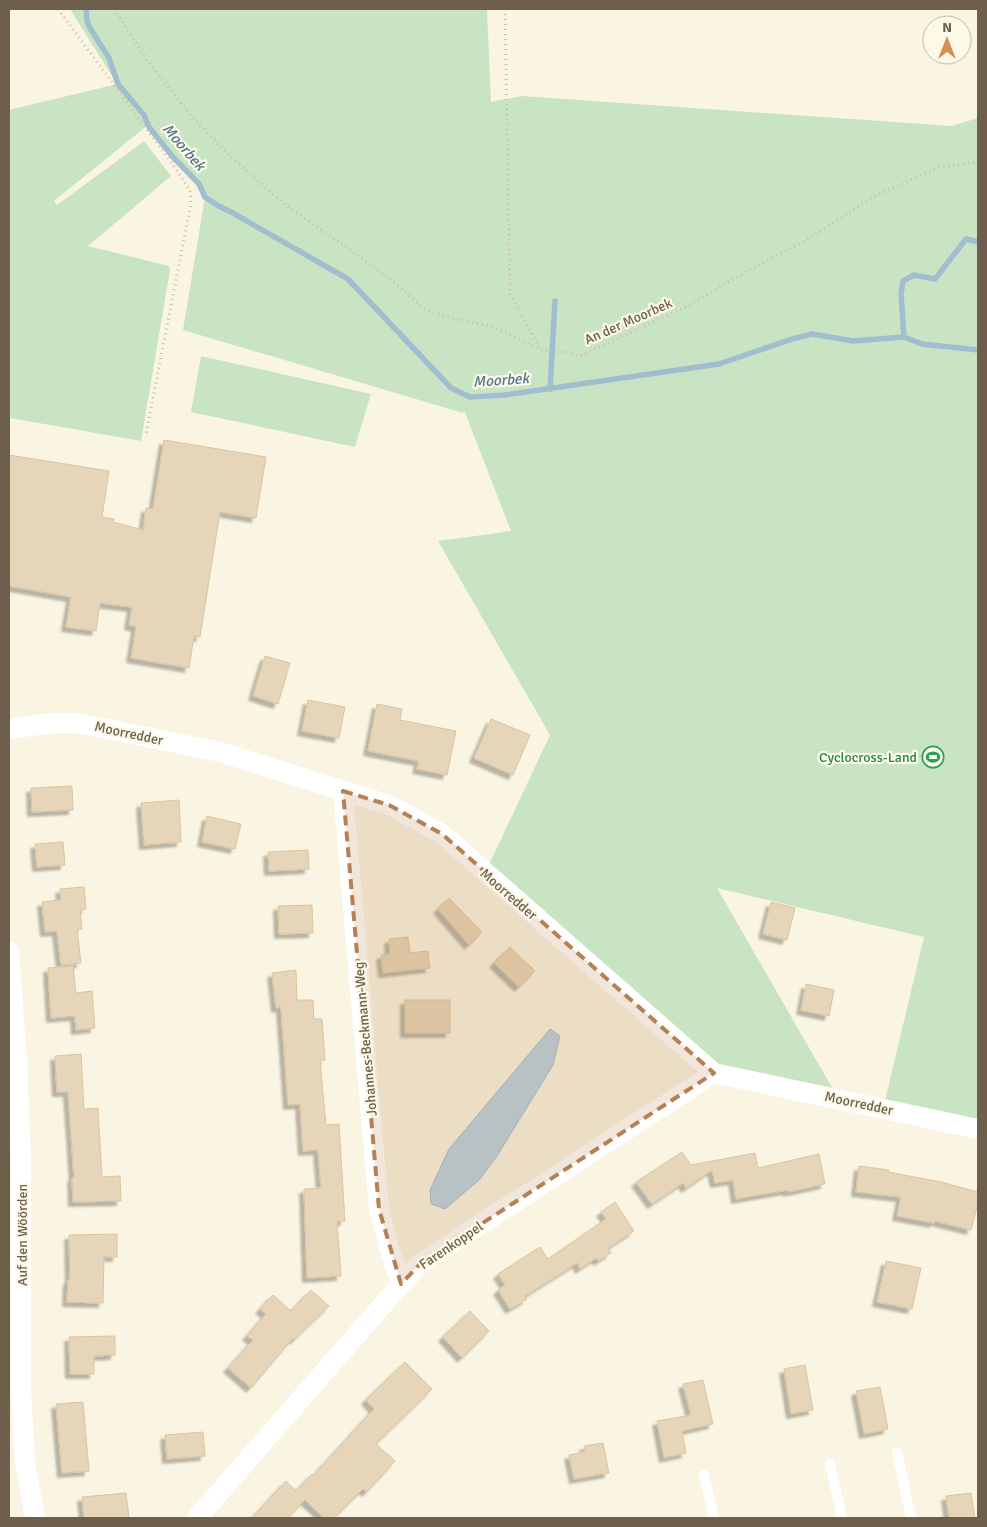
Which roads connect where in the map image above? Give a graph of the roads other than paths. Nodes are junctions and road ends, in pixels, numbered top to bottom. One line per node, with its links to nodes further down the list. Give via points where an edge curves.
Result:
1 (9, 729): 2 (street, Moorredder, via 78,723 220,752)
2 (343, 791): 4 (street, Moorredder, via 389,805 442,834); 6 (street, Johannes-Beckmann-Weg, via 379,1209)
3 (9, 951): 10 (street, Auf den Wöörden, via 22,1162 25,1462)
4 (714, 1073): 5 (street, Moorredder); 6 (street, Farenkoppel, via 421,1264)
5 (978, 1129)
6 (402, 1284): 11 (street, Farenkoppel)
7 (897, 1452): 14 (lane)
8 (830, 1464): 13 (lane)
9 (704, 1475): 12 (lane)
10 (35, 1518)
11 (197, 1518)
12 (714, 1518)
13 (842, 1518)
14 (911, 1518)

